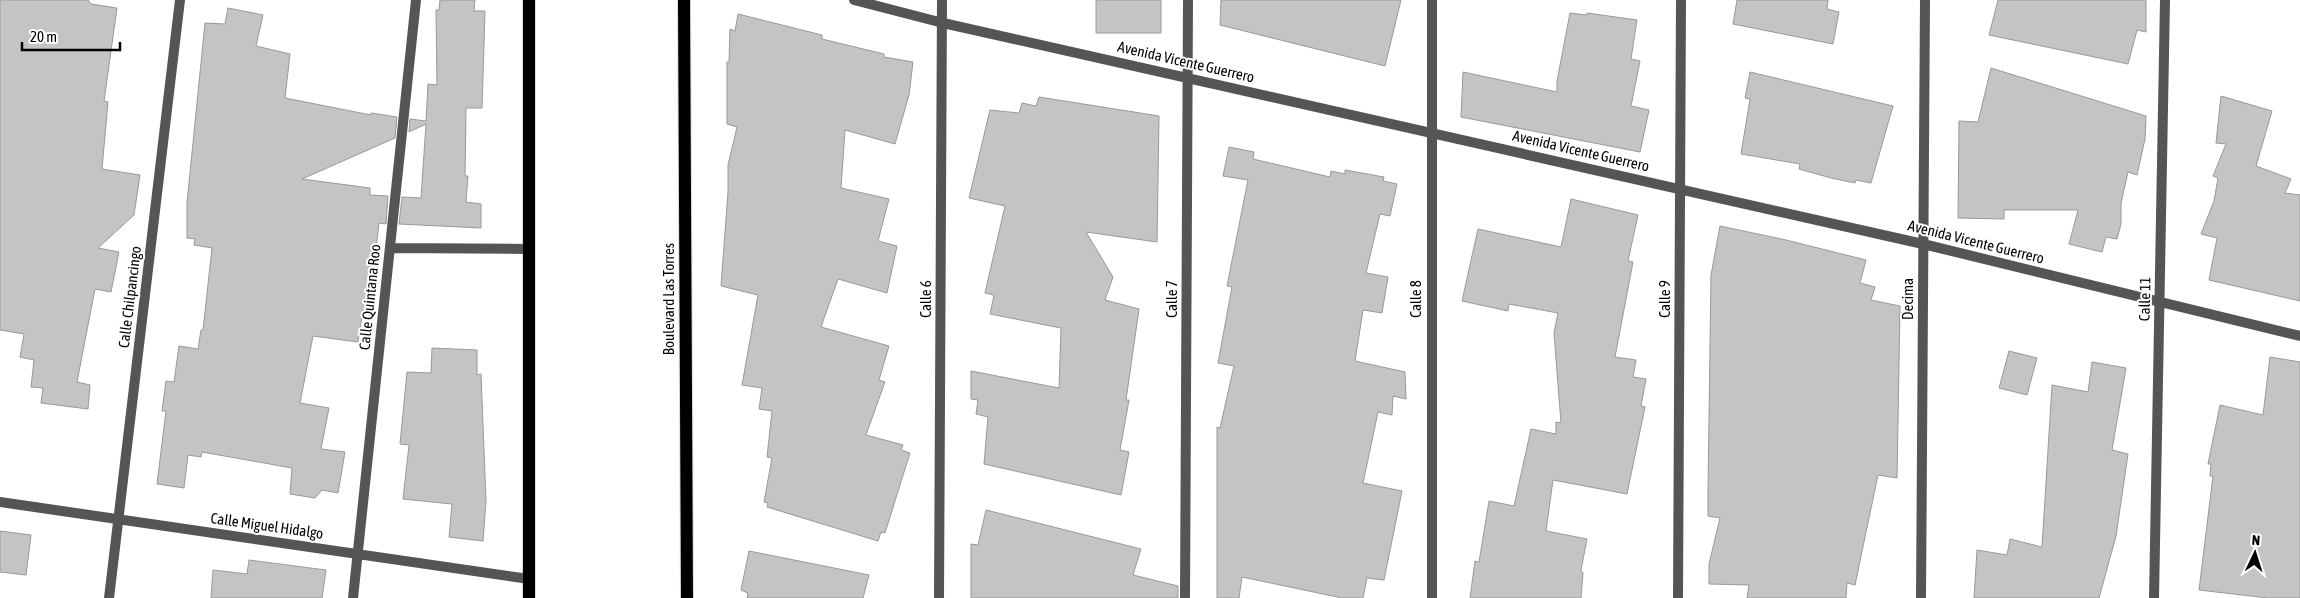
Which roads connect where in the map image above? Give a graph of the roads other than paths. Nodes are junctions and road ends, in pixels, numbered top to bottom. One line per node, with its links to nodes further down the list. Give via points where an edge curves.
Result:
1 (180, 0): 22 (street, Calle Chilpancingo)
2 (416, 0): 17 (street, Calle Quintana Roo)
3 (529, 0): 18 (main road)
4 (684, 0): 28 (main road, Boulevard Las Torres)
5 (854, 0): 12 (street, Avenida Vicente Guerrero)
6 (942, 0): 12 (street, Calle 6)
7 (1188, 0): 13 (street, Calle 7)
8 (1432, 0): 14 (street, Calle 8)
9 (1681, 0): 15 (street, Calle 9)
10 (1925, 0): 16 (street, Decima)
11 (2166, 0): 19 (street, Calle 11)
12 (943, 23): 13 (street, Avenida Vicente Guerrero); 29 (street, Calle 6)
13 (1188, 78): 14 (street, Avenida Vicente Guerrero); 30 (street, Calle 7)
14 (1431, 133): 15 (street, Avenida Vicente Guerrero); 31 (street, Calle 8)
15 (1680, 189): 16 (street, Avenida Vicente Guerrero); 32 (street, Calle 9)
16 (1923, 244): 19 (street, Avenida Vicente Guerrero); 33 (street, Decima)
17 (390, 248): 18 (street); 23 (street, Calle Quintana Roo)
18 (529, 249): 24 (main road)
19 (2160, 302): 20 (street, Avenida Vicente Guerrero); 34 (street, Calle 11)
20 (2300, 336)
21 (0, 502): 22 (street, Calle Miguel Hidalgo)
22 (119, 519): 23 (street, Calle Miguel Hidalgo); 25 (street, Calle Chilpancingo)
23 (358, 554): 24 (street, Calle Miguel Hidalgo); 26 (street, Calle Quintana Roo)
24 (529, 579): 27 (main road)
25 (110, 598)
26 (353, 598)
27 (529, 598)
28 (687, 598)
29 (940, 598)
30 (1185, 598)
31 (1432, 598)
32 (1678, 598)
33 (1921, 598)
34 (2154, 598)

